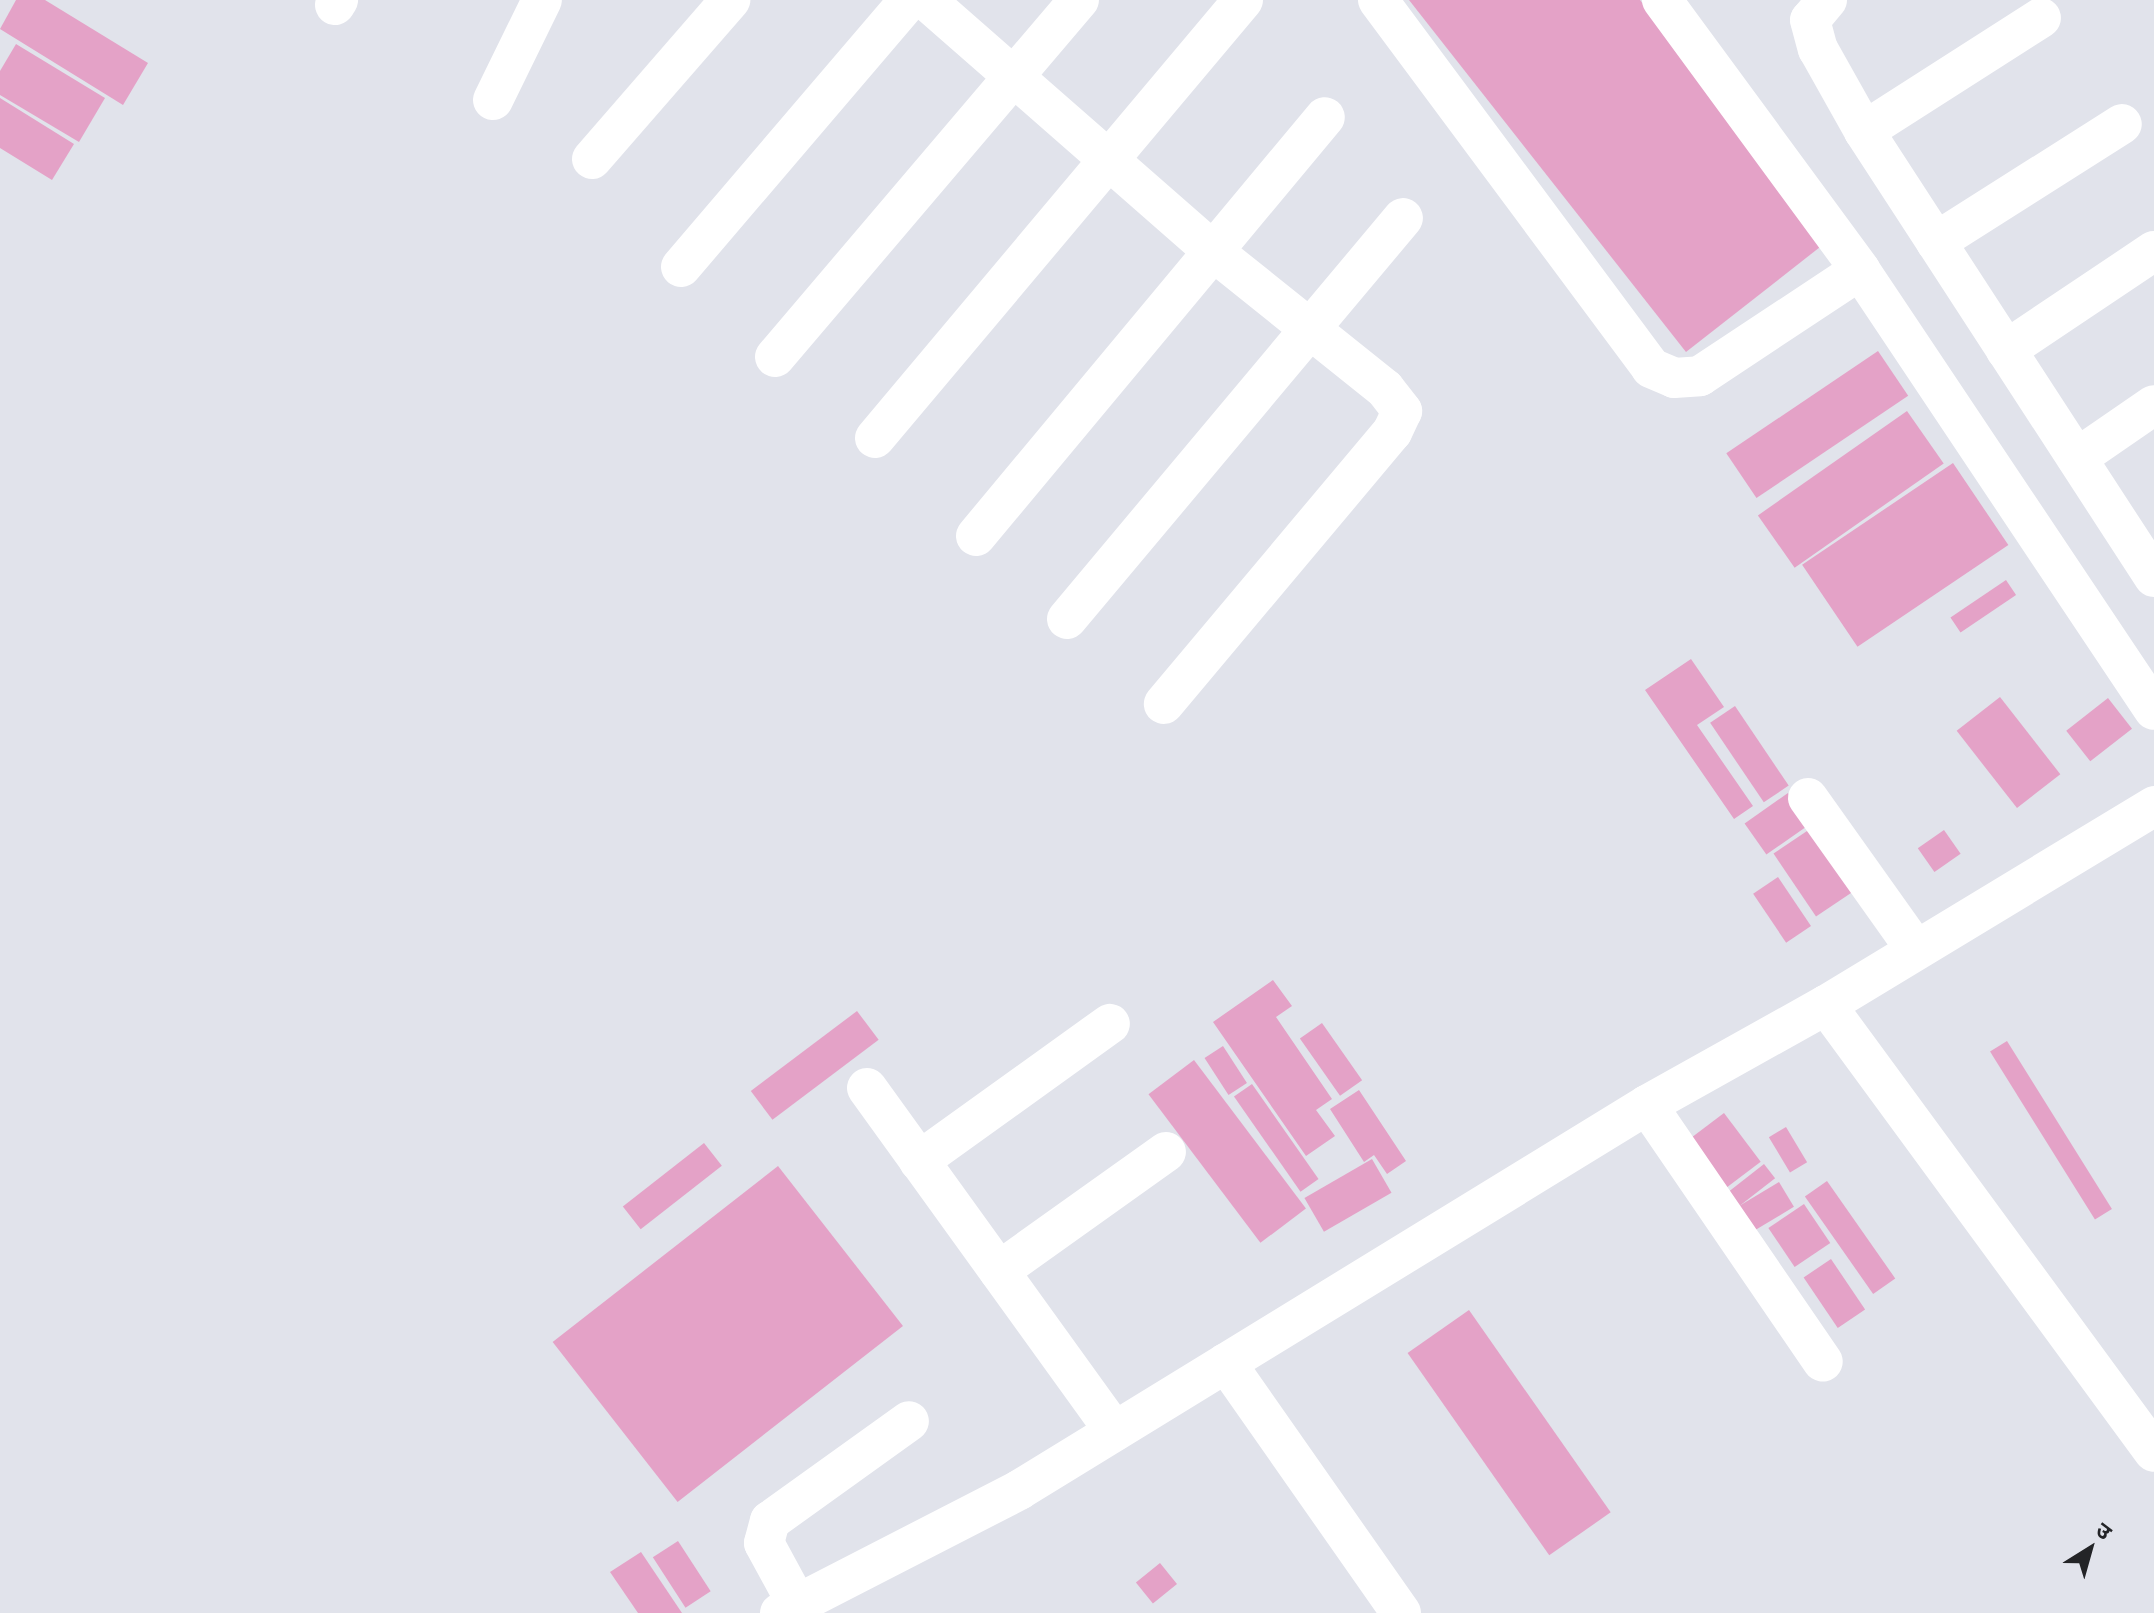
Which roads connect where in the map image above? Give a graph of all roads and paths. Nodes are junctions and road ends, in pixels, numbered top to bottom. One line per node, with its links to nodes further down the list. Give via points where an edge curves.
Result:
1 (542, 0): 12 (street)
2 (730, 0): 16 (street)
3 (909, 0): 22 (street)
4 (926, 0): 11 (street)
5 (1079, 0): 11 (street)
6 (1243, 0): 17 (street)
7 (1378, 0): 23 (street, via 1651,368 1674,378 1700,376)
8 (1662, 0): 23 (street)
9 (1827, 0): 15 (street, via 1810,20 1818,49)
10 (2041, 18): 15 (street)
11 (1013, 77): 17 (street); 26 (street)
12 (493, 100)
13 (1325, 117): 21 (street)
14 (2122, 124): 19 (street)
15 (1864, 131): 19 (street)
16 (592, 159)
17 (1109, 160): 21 (street); 28 (street)
18 (1403, 218): 24 (street)
19 (1936, 242): 25 (street)
20 (2154, 251): 25 (street)
21 (1214, 252): 24 (street); 30 (street)
22 (681, 267)
23 (1860, 270): 34 (street)
24 (1311, 330): 32 (street); 33 (street, via 1385,389 1402,411 1392,432)
25 (2006, 350): 29 (street)
26 (775, 357)
27 (2154, 405): 29 (street)
28 (875, 438)
29 (2077, 458): 31 (street)
30 (976, 536)
31 (2152, 571)
32 (1067, 619)
33 (1164, 704)
34 (2154, 710)
35 (1808, 798): 37 (street)
36 (2154, 806): 37 (street)
37 (1914, 947): 38 (street)
38 (1826, 1005): 41 (street); 49 (street)
39 (1110, 1024): 43 (street)
40 (867, 1088): 43 (street)
41 (1647, 1105): 45 (street); 46 (street)
42 (1166, 1152): 44 (street)
43 (919, 1161): 44 (street)
44 (999, 1271): 48 (street)
45 (1823, 1362)
46 (1226, 1363): 48 (street); 51 (street)
47 (909, 1421): 50 (street, via 770,1521 764,1543)
48 (1114, 1431): 50 (street, via 1019,1490)
49 (2154, 1452)
50 (788, 1608)
51 (1401, 1613)

